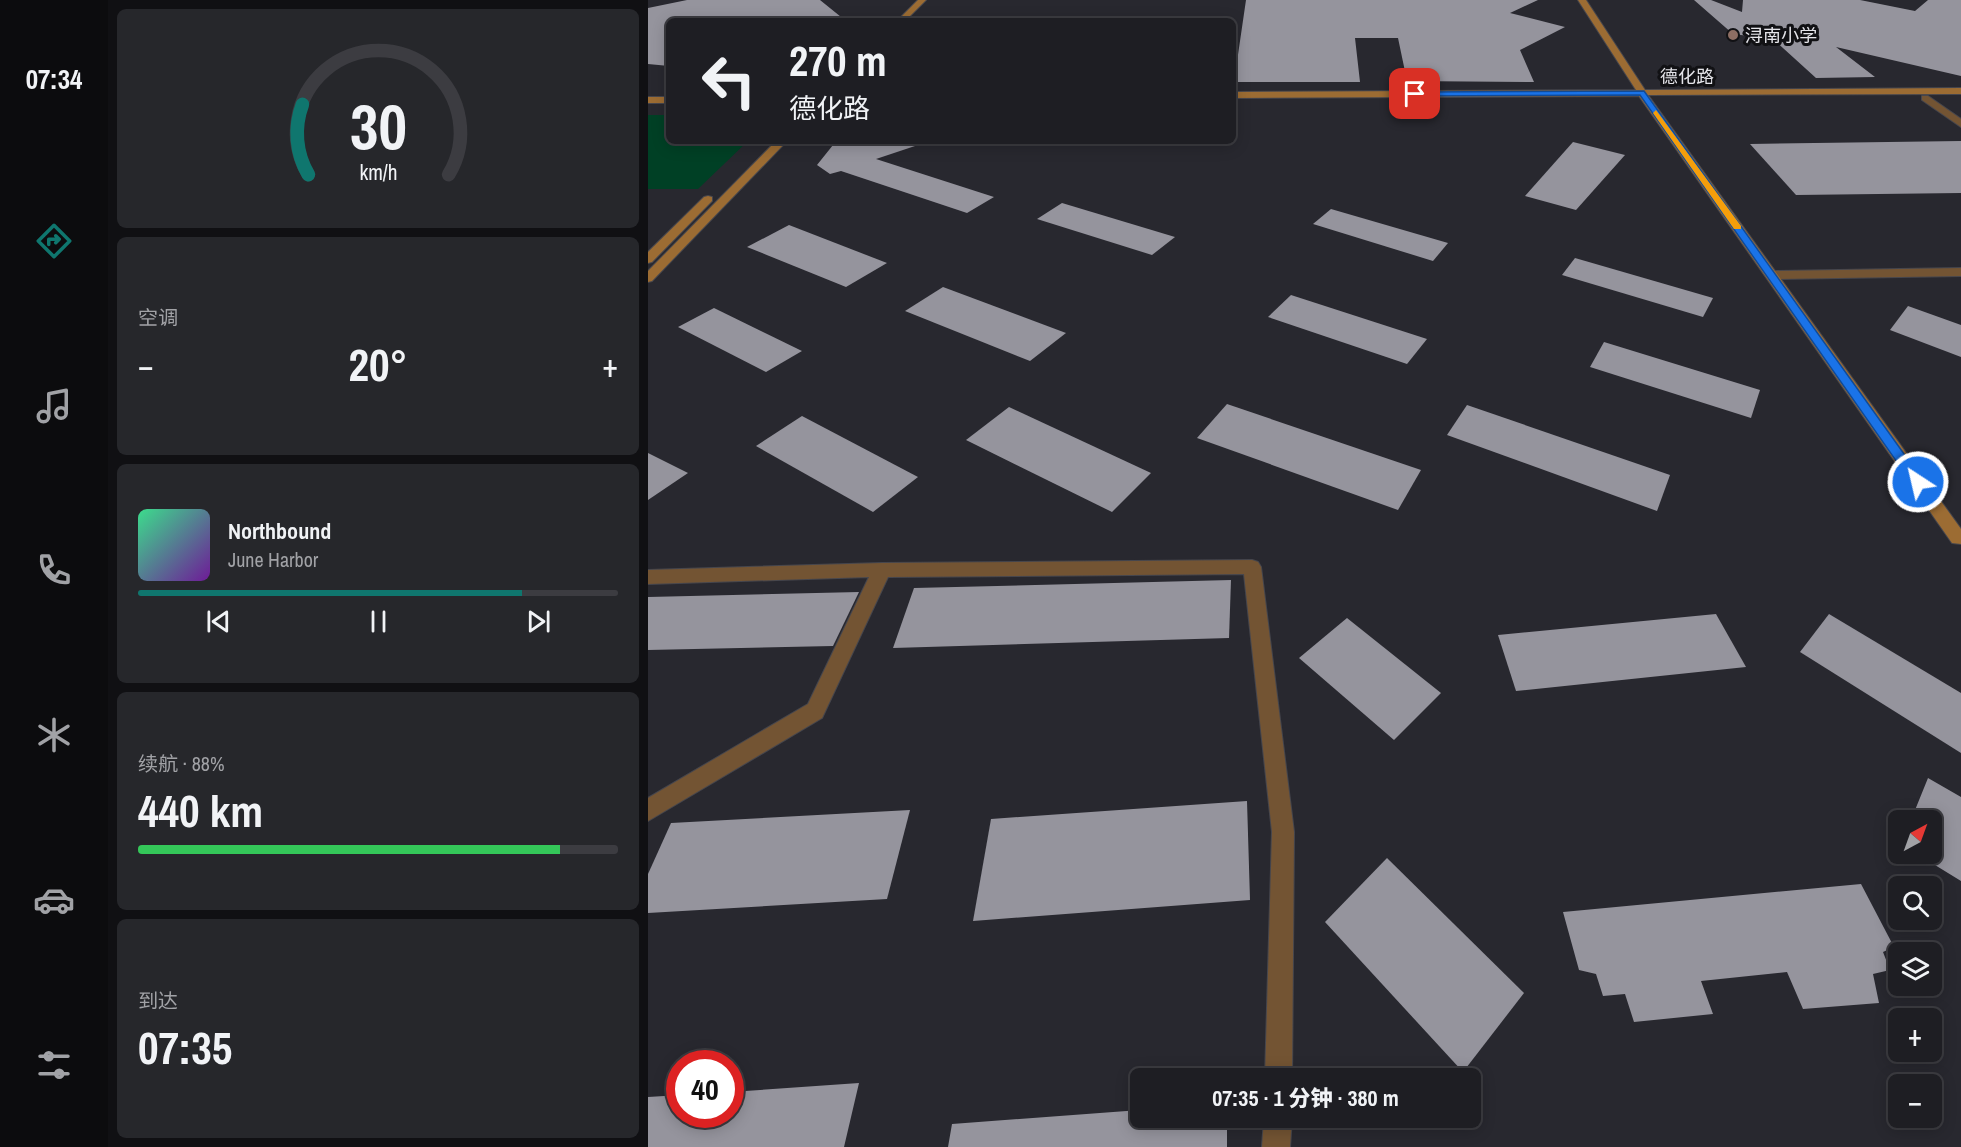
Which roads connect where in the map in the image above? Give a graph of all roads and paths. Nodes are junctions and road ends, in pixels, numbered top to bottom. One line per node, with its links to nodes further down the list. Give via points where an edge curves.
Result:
1 (922, 0): 3 (main road)
2 (1582, 0): 6 (main road)
3 (904, 18)
4 (1961, 91): 6 (main road, 德化路)
5 (1236, 95): 6 (main road, 德化路)
6 (1644, 96): 8 (main road, 德化路); 11 (main road, 德化路); 19 (main road)
7 (1961, 97): 8 (main road, 德化路)
8 (1925, 98): 14 (street)
9 (666, 99): 10 (main road)
10 (648, 100)
11 (1236, 101)
12 (666, 106): 13 (main road)
13 (648, 107)
14 (1961, 124)
15 (763, 144): 17 (main road)
16 (779, 144): 20 (main road)
17 (648, 259)
18 (1961, 272): 19 (street)
19 (1771, 275): 21 (main road)
20 (648, 278)
21 (1959, 541)
22 (882, 570): 23 (street); 24 (street, via 815,711); 25 (street, via 1252,567 1283,832)
23 (648, 578)
24 (648, 810)
25 (1279, 1068)
26 (1277, 1128): 27 (street)
27 (1276, 1147)

